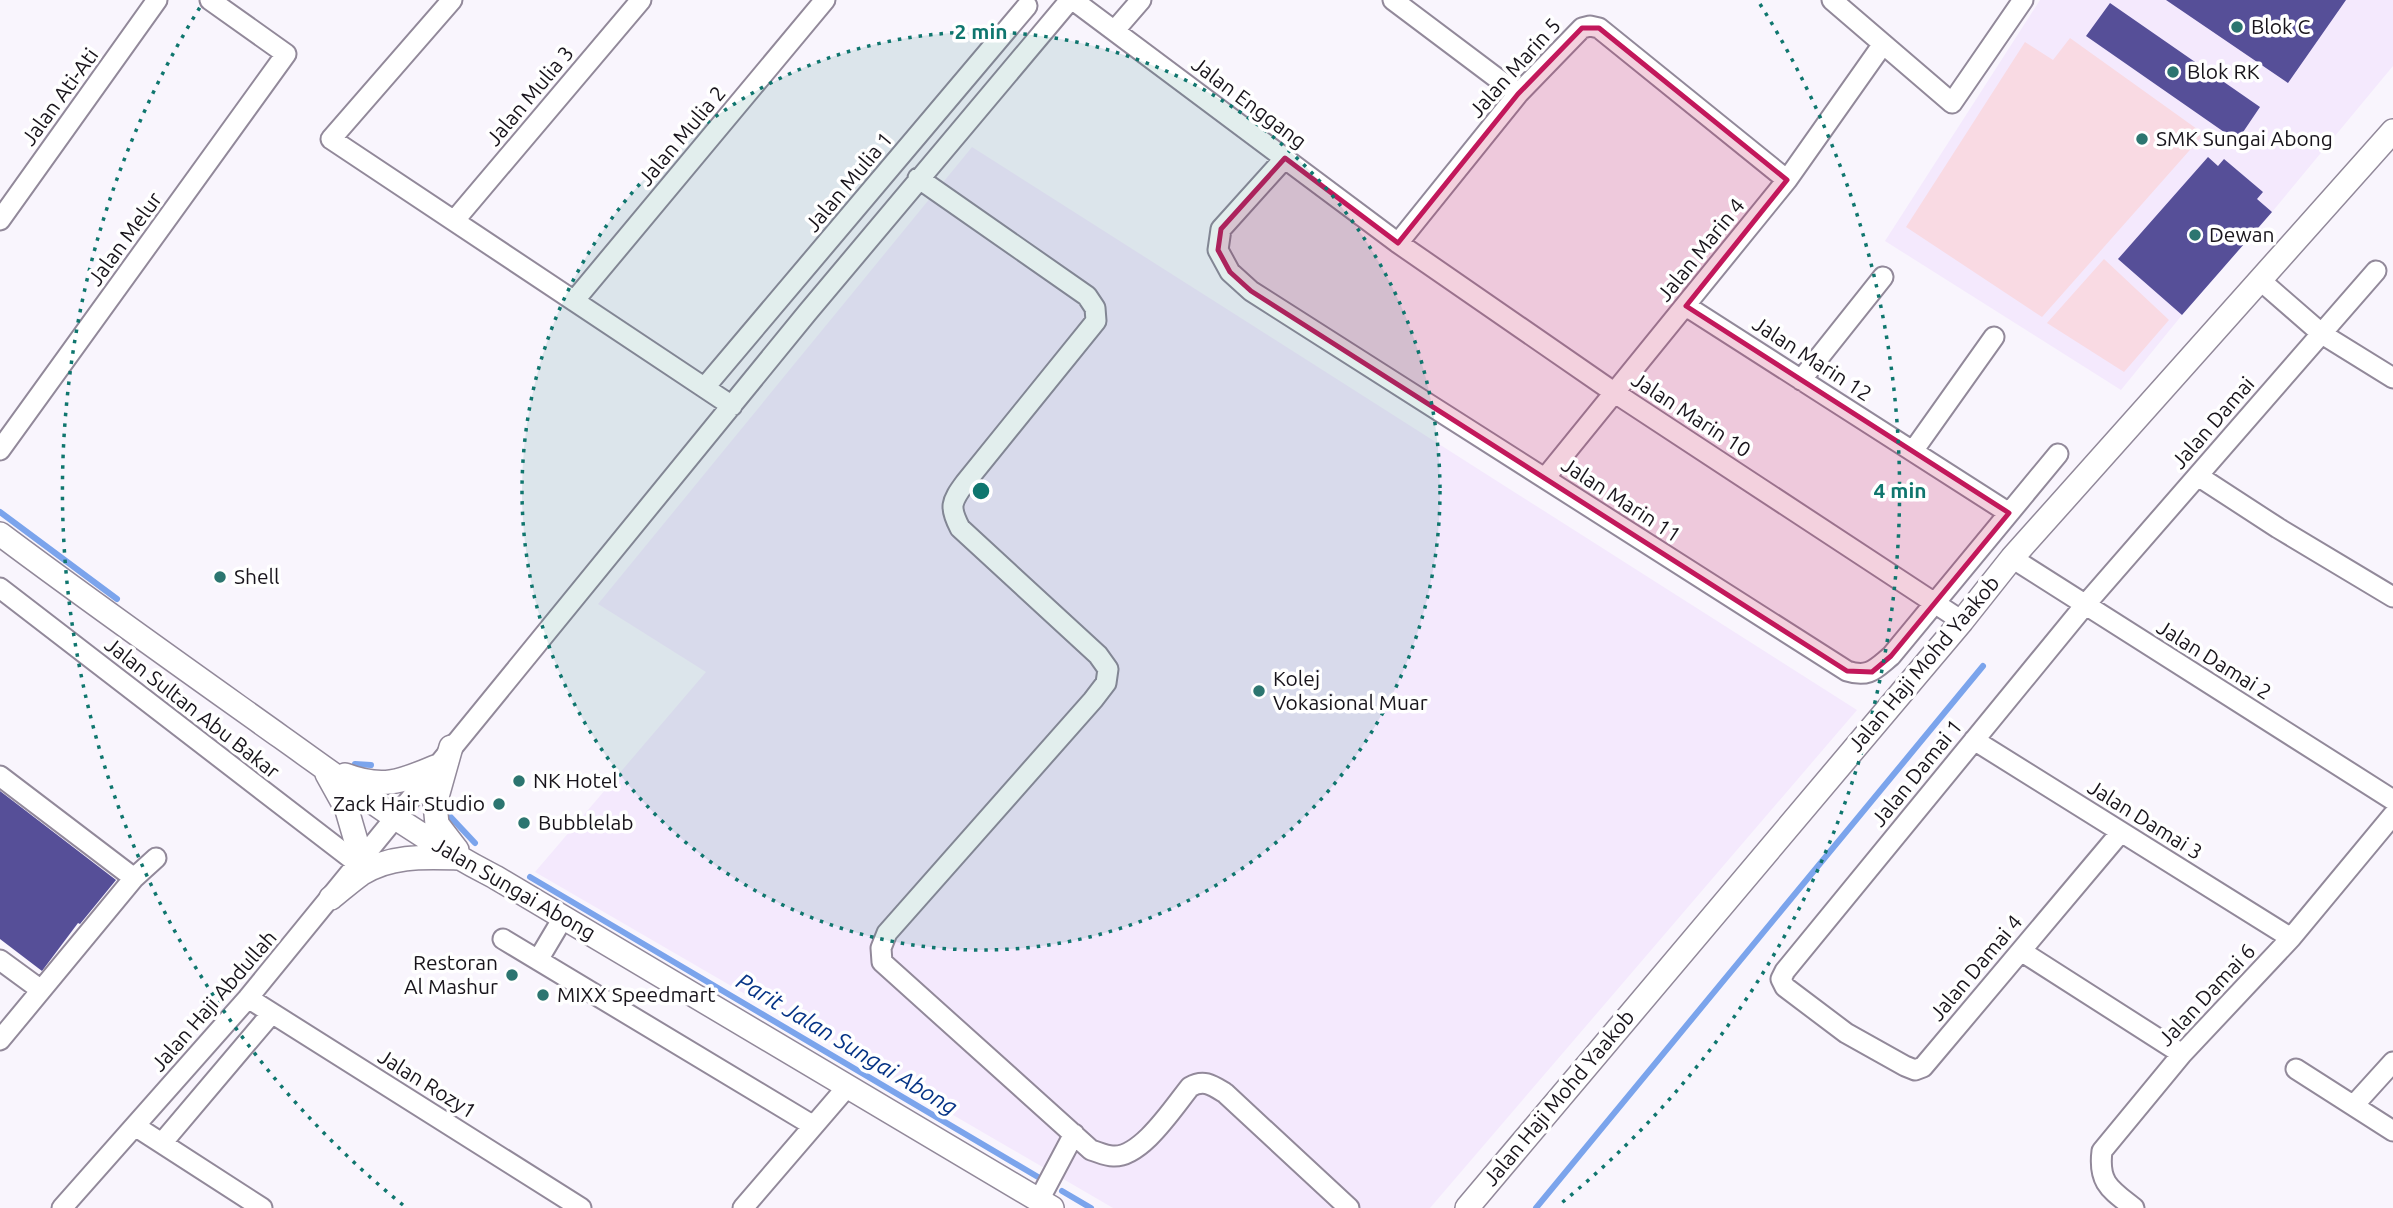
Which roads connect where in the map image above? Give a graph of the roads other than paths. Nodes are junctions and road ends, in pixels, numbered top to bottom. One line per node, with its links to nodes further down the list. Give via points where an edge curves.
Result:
1 (157, 0): 20 (street, Jalan Ati-Ati)
2 (210, 0): 35 (street, Jalan Melur, via 286,54)
3 (452, 0): 21 (street, via 331,139)
4 (640, 0): 21 (street, Jalan Mulia 3)
5 (825, 0): 26 (street, Jalan Mulia 2)
6 (1071, 0): 12 (street, Jalan Haji Abdullah); 13 (street, Jalan Enggang)
7 (1141, 0): 13 (street)
8 (1393, 0): 15 (street)
9 (1832, 0): 14 (street)
10 (2023, 0): 14 (street, via 1952,103)
11 (1023, 3): 12 (street); 32 (street, Jalan Mulia 1)
12 (1051, 22): 18 (street, Jalan Haji Abdullah)
13 (1115, 30): 17 (street, Jalan Enggang)
14 (1883, 44): 19 (street, Jalan Marin 4)
15 (1518, 94): 19 (street, Jalan Marin 5, via 1582,28 1599,28); 22 (street, Jalan Marin 5)
16 (2393, 131): 25 (street, Jalan Haji Mohd Yaakob)
17 (1284, 158): 22 (street, Jalan Enggang); 39 (street, Jalan Marin 11, via 1221,229 1217,250 1230,271 1251,291)
18 (918, 178): 34 (street, Jalan Haji Abdullah); 81 (street, via 1087,296 1096,308 1091,328 952,504 960,528 1108,668 1106,683 1093,701 887,933 881,962)
19 (1787, 180): 27 (street, Jalan Marin 4)
20 (0, 220)
21 (454, 221): 26 (street)
22 (1398, 243): 33 (street, Jalan Marin 10)
23 (2376, 271): 28 (street, Jalan Damai)
24 (1883, 277): 31 (street)
25 (2260, 280): 28 (street); 42 (street, Jalan Haji Mohd Yaakob)
26 (574, 301): 32 (street)
27 (1686, 306): 31 (street, Jalan Marin 12); 33 (street, Jalan Marin 4)
28 (2322, 334): 30 (street); 38 (street, Jalan Damai)
29 (1994, 337): 36 (street)
30 (2393, 378)
31 (1801, 380): 36 (street, Jalan Marin 12)
32 (705, 387): 34 (street)
33 (1615, 393): 39 (street, Jalan Marin 4); 46 (street, Jalan Marin 10)
34 (732, 406): 49 (street, Jalan Haji Abdullah)
35 (0, 450)
36 (1913, 451): 40 (street, Jalan Marin 12)
37 (2057, 454): 40 (street, Jalan Marin 11)
38 (2198, 475): 44 (street); 45 (street, Jalan Damai)
39 (1545, 478): 46 (street, Jalan Marin 11, via 1860,675 1891,656)
40 (2009, 513): 46 (street, Jalan Marin 11)
41 (0, 534): 50 (street, Jalan Sungai Abong)
42 (2012, 558): 45 (street, Jalan Damai 2); 47 (street, Jalan Haji Mohd Yaakob)
43 (0, 588): 58 (street, Jalan Sultan Abu Bakar)
44 (2393, 597)
45 (2078, 601): 48 (street, Jalan Damai 1); 53 (street, Jalan Damai 2)
46 (1934, 602): 47 (street, Jalan Marin 10)
47 (1962, 621): 89 (street, Jalan Haji Mohd Yaakob)
48 (1974, 740): 56 (street, Jalan Damai 3); 71 (street, Jalan Damai 1, via 1781,979 1785,987)
49 (452, 747): 51 (street, Jalan Haji Abdullah); 59 (street, via 435,804 437,824)
50 (320, 765): 51 (street, via 380,784 403,781); 55 (street, Jalan Sungai Abong); 58 (street, via 347,810)
51 (435, 767): 55 (street, Jalan Haji Abdullah)
52 (0, 776): 60 (street)
53 (2393, 800)
54 (2393, 815): 63 (street, Jalan Damai 6)
55 (395, 818): 58 (street, Jalan Haji Abdullah); 59 (street, Jalan Sungai Abong)
56 (2121, 832): 63 (street, Jalan Damai 3); 65 (street, Jalan Damai 4)
57 (156, 858): 60 (street)
58 (359, 860): 61 (street, Jalan Haji Abdullah)
59 (463, 860): 61 (street, via 426,857 387,862 363,873); 62 (street, Jalan Sungai Abong)
60 (134, 878): 68 (street)
61 (331, 898): 69 (street, Jalan Haji Abdullah)
62 (564, 918): 67 (street); 76 (street, Jalan Sungai Abong)
63 (2291, 938): 73 (street, Jalan Damai 6)
64 (503, 939): 67 (street)
65 (2021, 951): 71 (street, Jalan Damai 4, via 1923,1067 1905,1066); 73 (street)
66 (0, 960): 68 (street)
67 (538, 960): 78 (street)
68 (41, 990): 72 (street)
69 (248, 998): 70 (street, Jalan Rozy1); 79 (street, Jalan Haji Abdullah)
70 (272, 1013): 82 (street); 86 (street, Jalan Rozy1)
71 (1846, 1033)
72 (0, 1040)
73 (2182, 1054): 90 (street, Jalan Damai 6, via 2102,1151 2099,1168 2109,1188)
74 (2393, 1062): 77 (street)
75 (2296, 1069): 77 (street)
76 (847, 1087): 78 (street); 83 (street, Jalan Sungai Abong)
77 (2354, 1105): 80 (street)
78 (812, 1125): 87 (street)
79 (135, 1126): 82 (street); 84 (street, Jalan Haji Abdullah)
80 (2393, 1131)
81 (1074, 1134): 83 (street); 88 (street, via 1091,1150 1112,1156 1127,1154 1140,1147 1190,1087 1210,1083)
82 (162, 1143): 85 (street)
83 (1045, 1204)
84 (62, 1208)
85 (262, 1208)
86 (581, 1208)
87 (743, 1208)
88 (1349, 1208)
89 (1467, 1208)
90 (2134, 1208)

